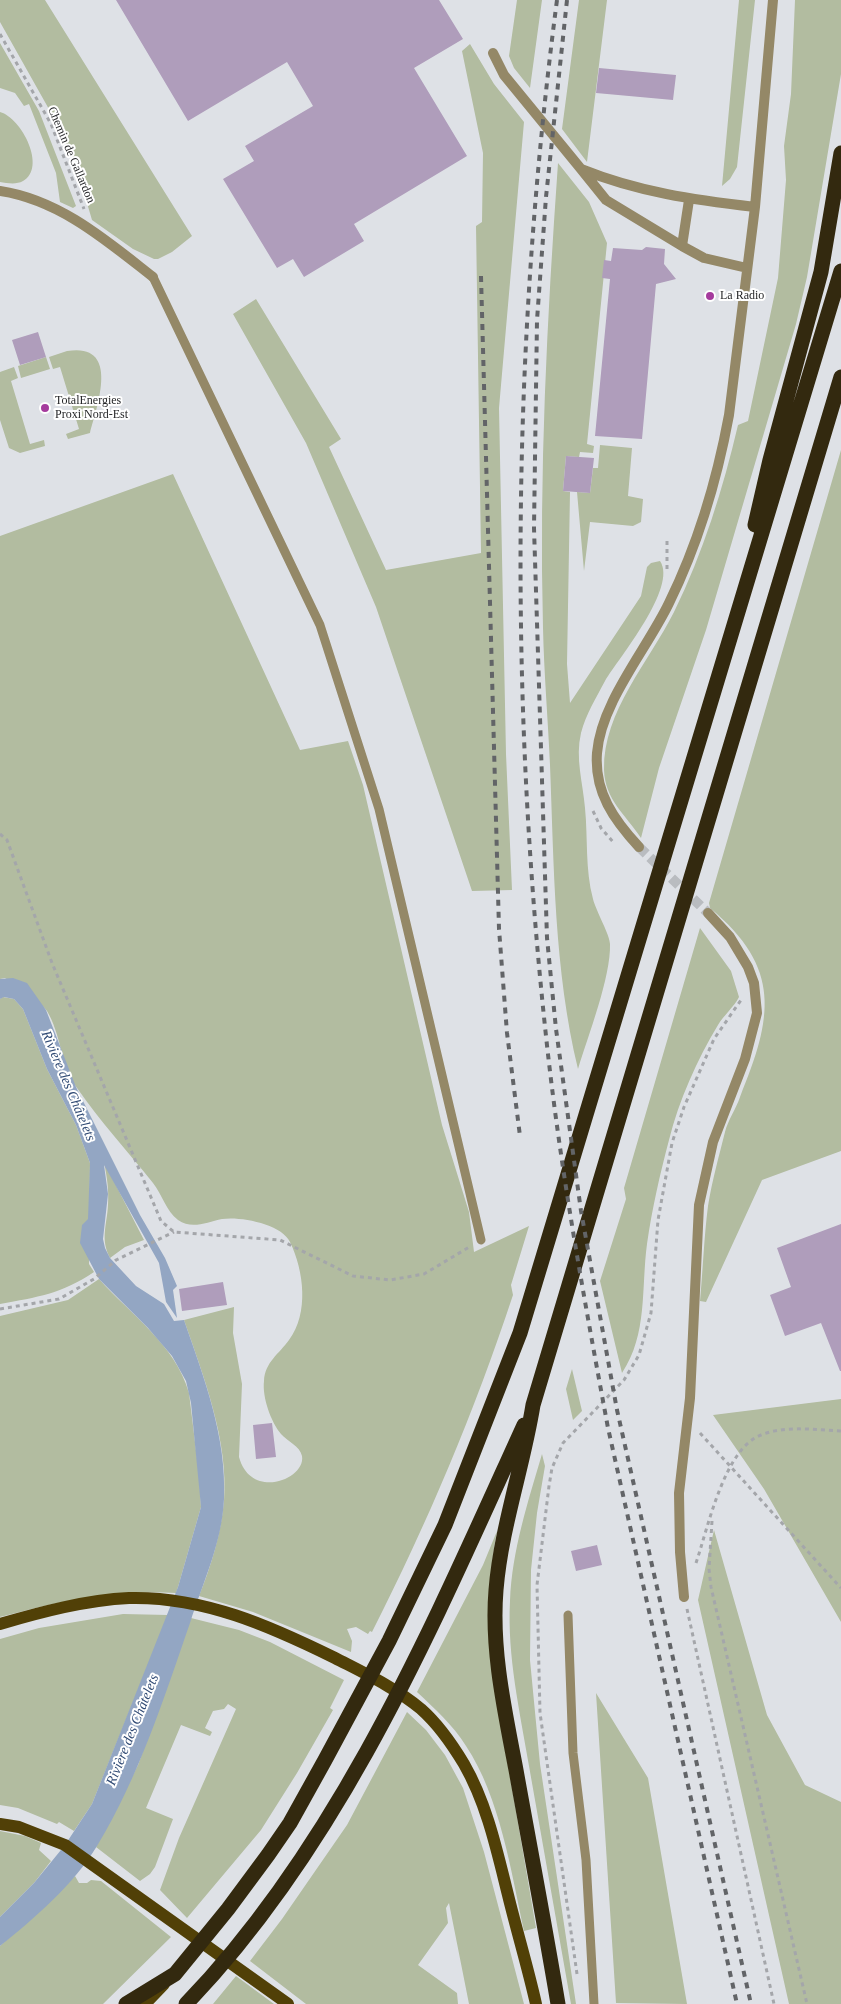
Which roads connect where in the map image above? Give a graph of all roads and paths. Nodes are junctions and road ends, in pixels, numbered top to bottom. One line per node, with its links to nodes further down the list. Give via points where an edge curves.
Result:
1 (774, 0): 8 (street)
2 (0, 34): 9 (path, Chemin de Gallardon, via 51,124)
3 (493, 53): 5 (street, via 504,75)
4 (841, 153): 17 (highway, via 821,272 770,460)
5 (581, 169): 7 (street, via 606,180); 10 (street, via 606,200)
6 (0, 191): 9 (street, via 55,208)
7 (689, 200): 8 (street); 10 (street)
8 (754, 207): 11 (street)
9 (93, 231): 13 (street)
10 (682, 246): 11 (street, via 704,258)
11 (747, 268): 19 (street, via 729,415 712,491 686,565 600,735 598,771 604,800 620,826)
12 (841, 271): 17 (highway)
13 (153, 277): 23 (lane, via 320,625 379,809)
14 (841, 377): 25 (highway)
15 (666, 540): 16 (path)
16 (666, 577)
17 (728, 646): 36 (highway, via 520,1333 445,1525 389,1641 290,1822 228,1909)
18 (0, 834): 22 (path, via 7,840 52,963 161,1221)
19 (639, 847)
20 (708, 913): 26 (street, via 730,937 748,967 754,983 757,1013 744,1059 713,1142 701,1195)
21 (742, 991): 37 (path, via 742,999 714,1039 672,1143 658,1220 651,1313 639,1355 624,1380 563,1443 552,1468 536,1585 540,1714)
22 (174, 1232): 23 (path, via 280,1240 353,1276 390,1280 424,1274); 24 (path, via 116,1260 94,1279 59,1299)
23 (481, 1240)
24 (0, 1309)
25 (533, 1406): 40 (highway, via 458,1573 377,1733 312,1842 251,1926); 43 (highway, via 525,1455 502,1545 496,1624 502,1691)
26 (688, 1420): 28 (path); 32 (street, via 679,1493)
27 (841, 1431): 28 (path, via 787,1428 760,1435 746,1443)
28 (731, 1466): 29 (path); 31 (path)
29 (712, 1516): 30 (path); 46 (path, via 708,1568 710,1587)
30 (694, 1570)
31 (841, 1588)
32 (684, 1597): 45 (path)
33 (568, 1615): 44 (lane, via 573,1753 586,1860)
34 (0, 1624): 42 (main road, via 74,1606 128,1598 200,1605 235,1614 291,1637 351,1666 414,1703 450,1742 480,1799 496,1846)
35 (0, 1824): 41 (main road, via 18,1827 65,1845)
36 (175, 1974): 38 (highway); 39 (main road)
37 (577, 1976)
38 (126, 2004)
39 (145, 2004)
40 (186, 2004)
41 (288, 2004)
42 (536, 2004)
43 (558, 2004)
44 (594, 2004)
45 (774, 2004)
46 (807, 2004)

